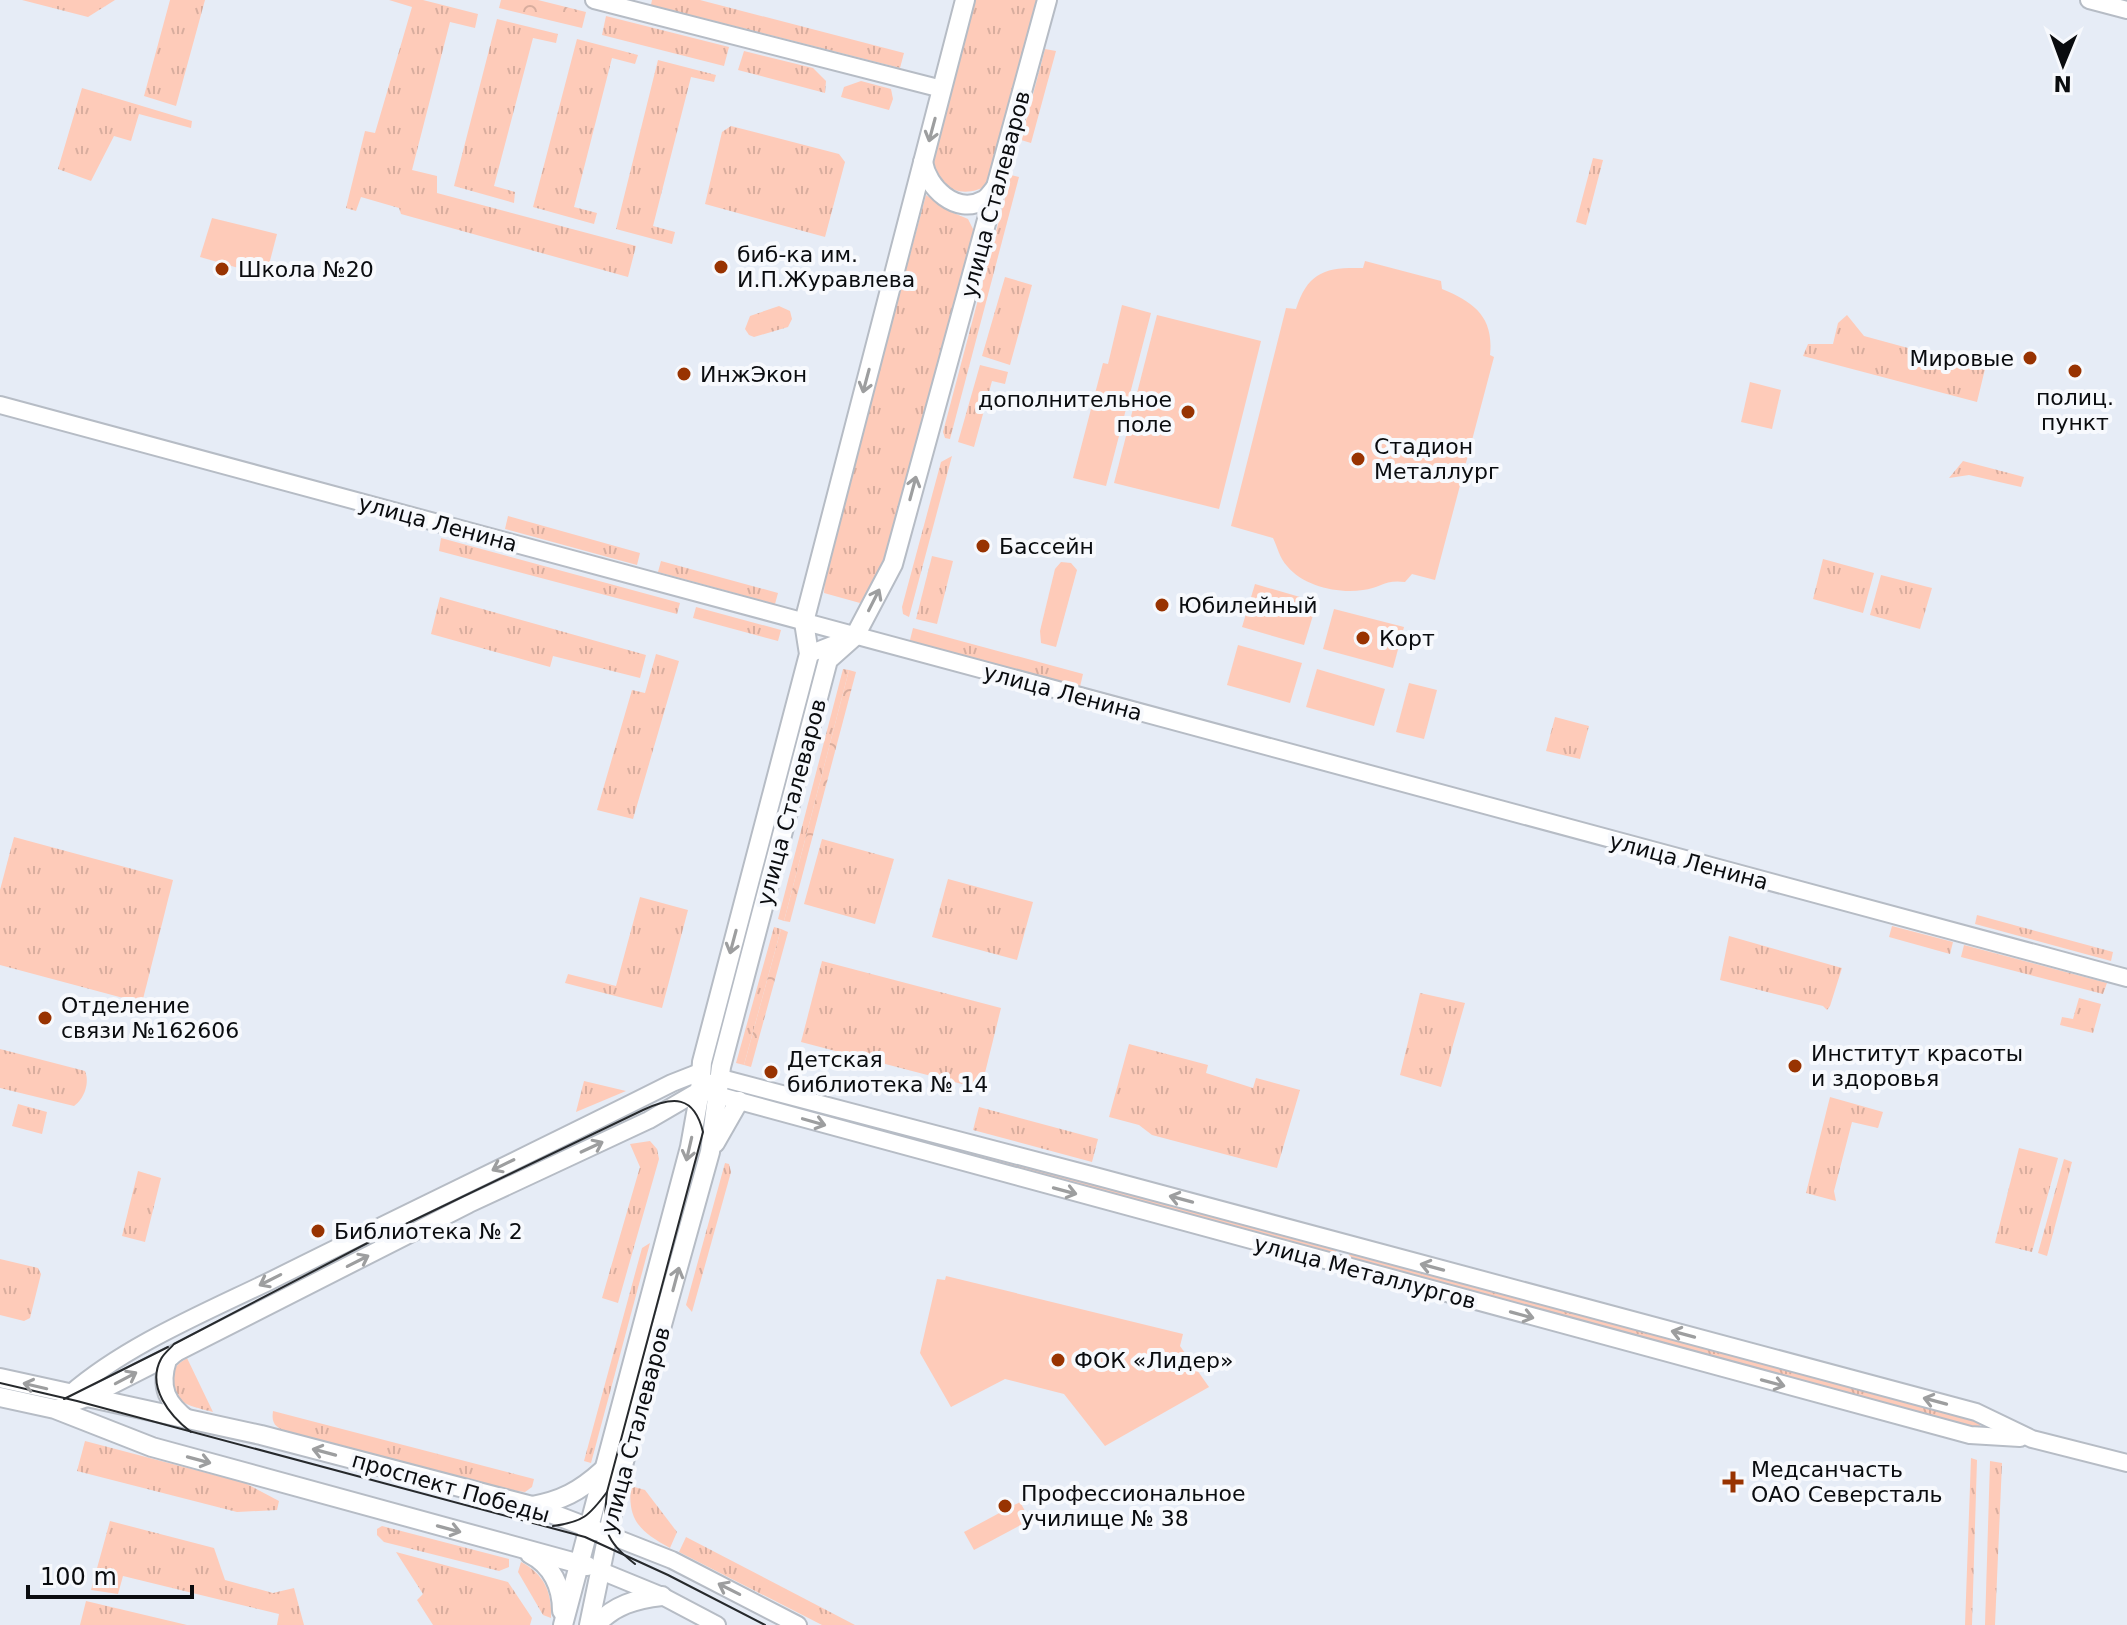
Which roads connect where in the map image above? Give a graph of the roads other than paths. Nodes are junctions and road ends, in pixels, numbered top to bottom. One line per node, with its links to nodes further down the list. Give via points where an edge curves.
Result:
1 (594, 0): 6 (street)
2 (965, 0): 6 (main road, улица Сталеваров)
3 (1047, 0): 8 (main road, улица Сталеваров)
4 (2089, 0): 5 (street)
5 (2127, 10)
6 (942, 89): 7 (main road, улица Сталеваров, one-way to 7)
7 (923, 162): 8 (main road, via 933,187 952,200 984,200); 10 (main road, улица Сталеваров, one-way to 10)
8 (997, 186): 11 (main road, улица Сталеваров, one-way to 8, via 893,564)
9 (0, 405): 10 (street, улица Ленина)
10 (804, 622): 11 (street, улица Ленина); 12 (main road, улица Сталеваров)
11 (855, 636): 12 (street); 13 (street, улица Ленина); 14 (main road, улица Сталеваров, via 828,660 721,1067)
12 (809, 654): 14 (main road, улица Сталеваров, one-way to 14)
13 (2127, 978)
14 (710, 1084): 15 (street, улица Металлургов); 16 (main road, улица Сталеваров); 17 (street, проспект Победы, one-way to 14, via 649,1120); 19 (street, проспект Победы, one-way to 19, via 672,1083 404,1212 175,1329 86,1380); 25 (street, улица Металлургов, one-way to 14, via 1976,1412 1091,1175); 27 (main road, улица Сталеваров, one-way to 27)
15 (739, 1101): 16 (main road); 25 (street, улица Металлургов, one-way to 25, via 1970,1435)
16 (710, 1152): 30 (main road, улица Сталеваров, one-way to 16)
17 (184, 1347): 19 (street, проспект Победы, one-way to 17); 23 (street, via 168,1360 164,1384 174,1408)
18 (0, 1378): 19 (main road, проспект Победы, one-way to 18)
19 (79, 1396): 21 (main road, проспект Победы); 22 (street, проспект Победы)
20 (0, 1397): 22 (main road, проспект Победы)
21 (130, 1406): 23 (main road, проспект Победы); 24 (main road, via 114,1414)
22 (55, 1409): 24 (main road, проспект Победы)
23 (191, 1421): 28 (main road, проспект Победы, one-way to 23)
24 (118, 1435): 31 (main road, проспект Победы, one-way to 31)
25 (2032, 1439): 26 (street, улица Металлургов)
26 (2127, 1463)
27 (602, 1471): 28 (main road, via 561,1500); 29 (main road, улица Сталеваров)
28 (532, 1506): 29 (main road, проспект Победы)
29 (587, 1528): 30 (main road, проспект Победы); 32 (main road, улица Сталеваров)
30 (606, 1534): 33 (main road, улица Сталеваров); 39 (street, проспект Победы, one-way to 30, via 672,1560)
31 (520, 1548): 32 (main road, проспект Победы); 35 (main road, via 556,1578)
32 (577, 1563): 33 (main road, проспект Победы); 35 (main road, улица Сталеваров)
33 (601, 1571): 34 (street, проспект Победы); 36 (main road, улица Сталеваров)
34 (662, 1596): 37 (main road, via 632,1601 608,1612); 38 (street, проспект Победы)
35 (563, 1625)
36 (589, 1625)
37 (596, 1625)
38 (717, 1625)
39 (798, 1625)

